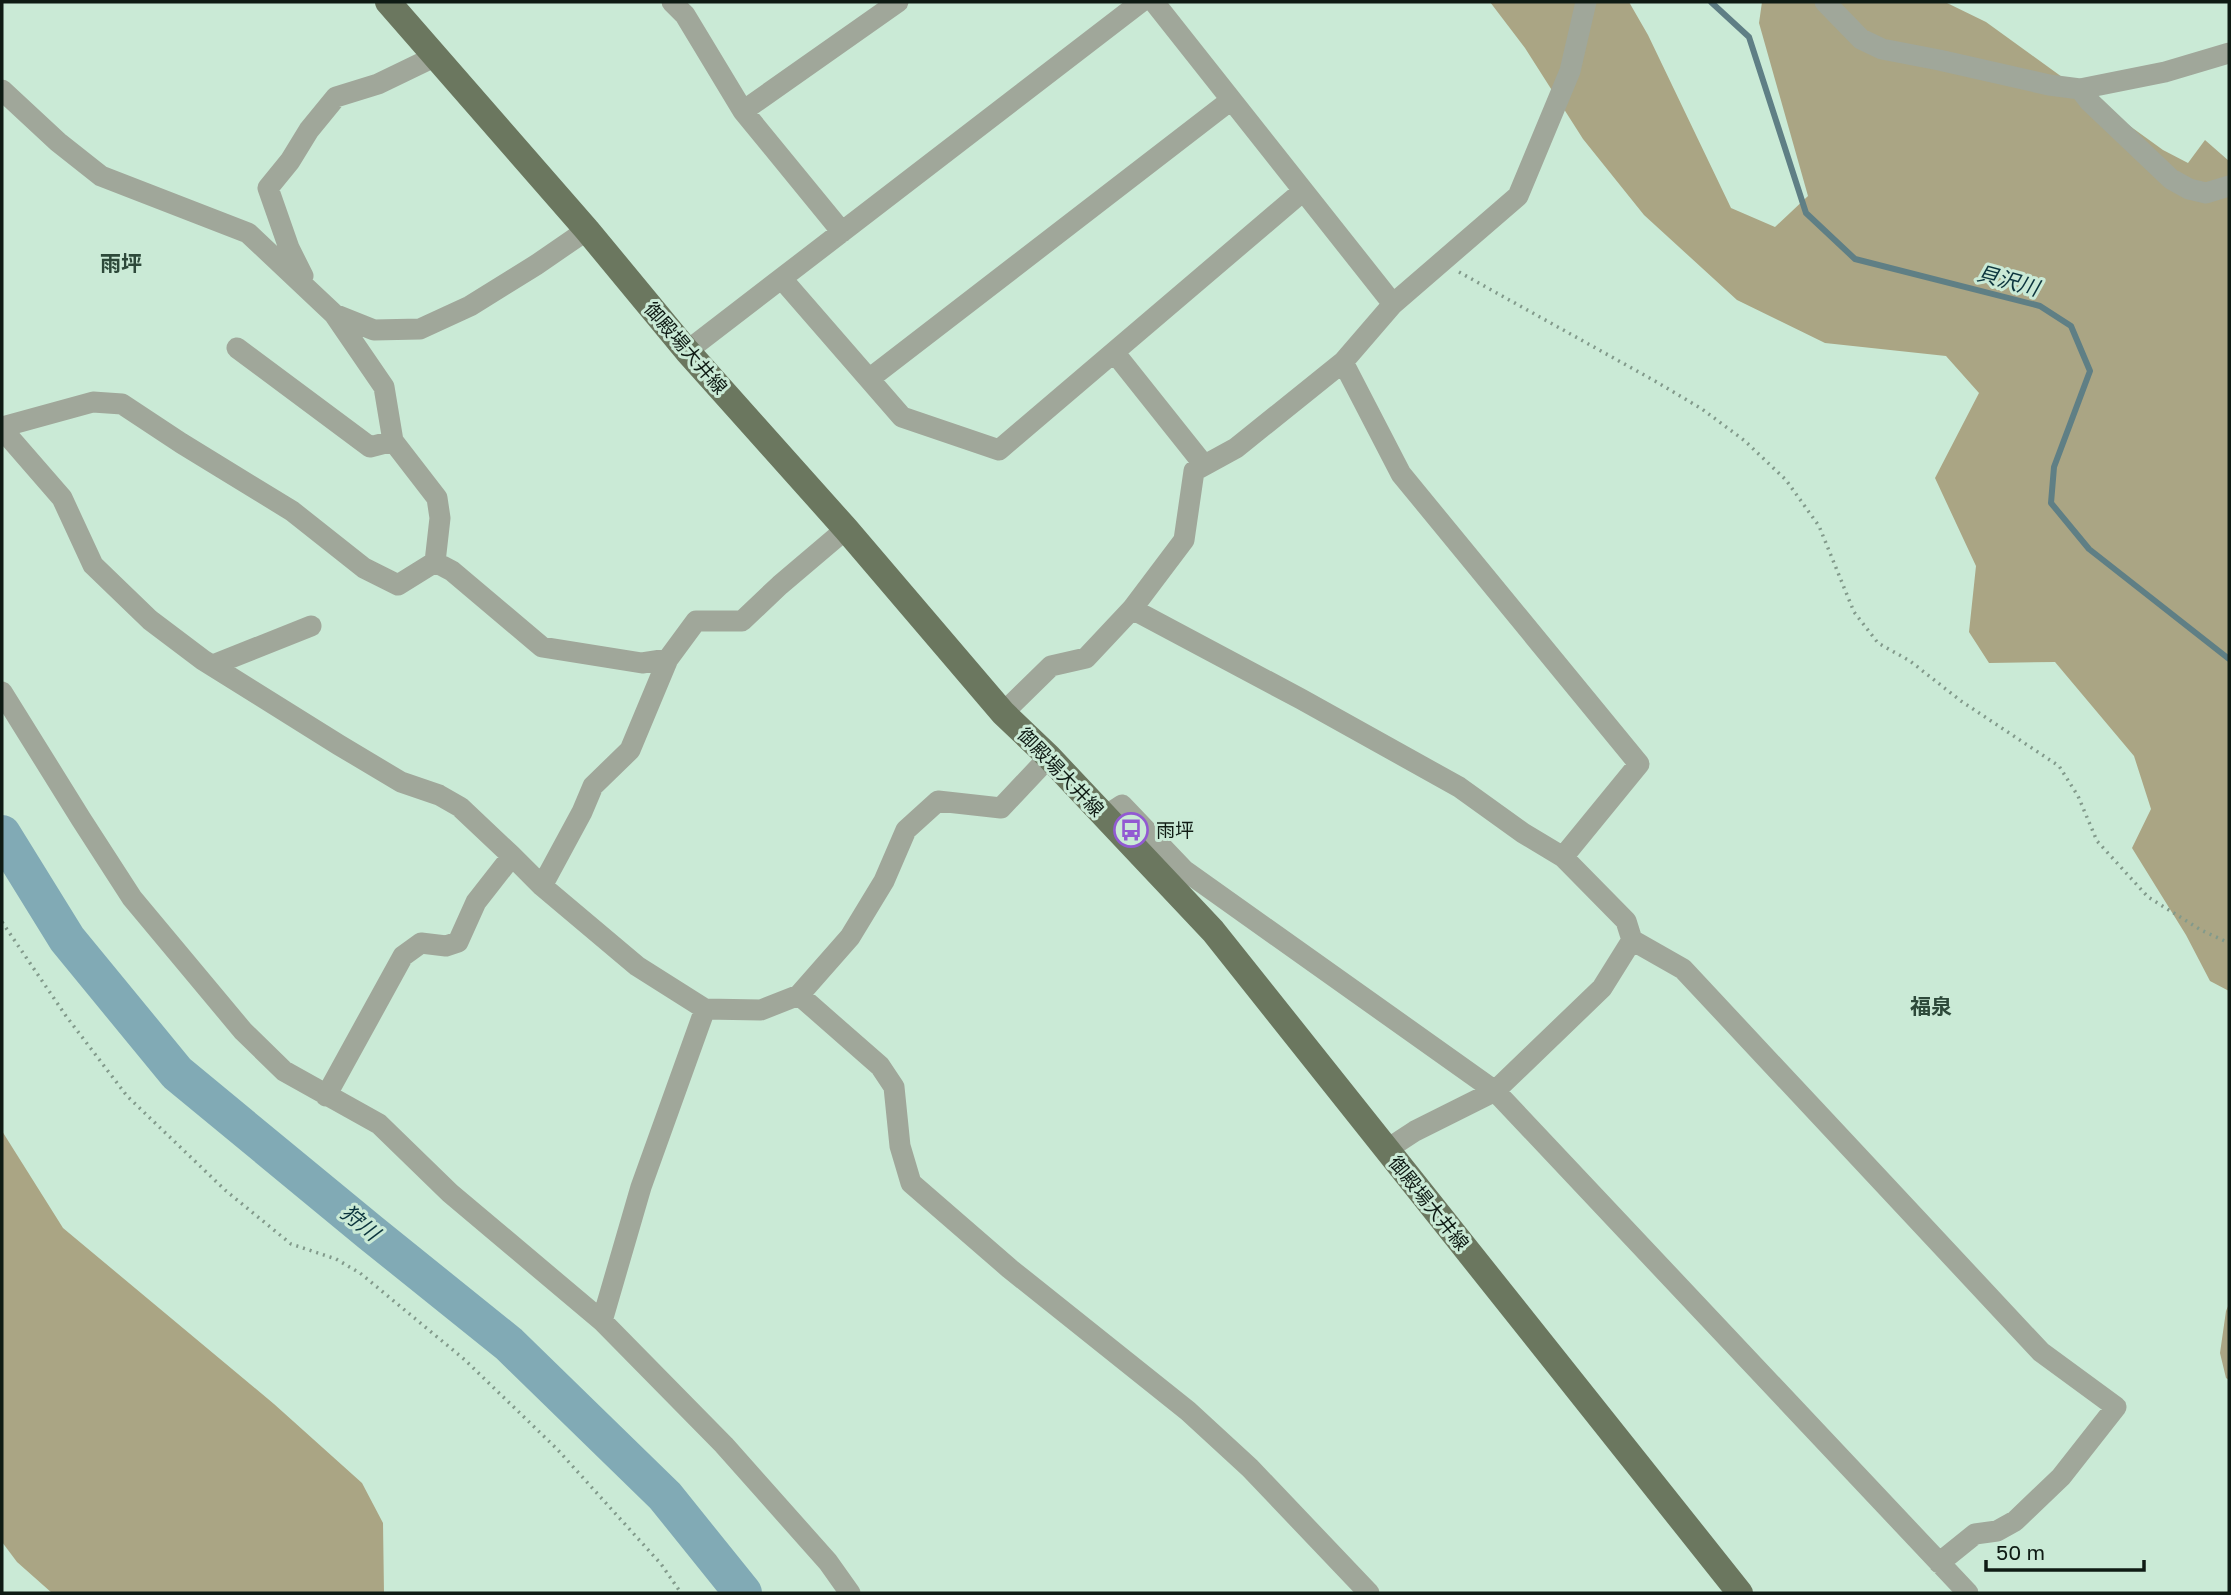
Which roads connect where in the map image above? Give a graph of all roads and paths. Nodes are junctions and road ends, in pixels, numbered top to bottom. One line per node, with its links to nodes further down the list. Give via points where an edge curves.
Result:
1 (388, 2): 9 (main road, 御殿場大井線)
2 (898, 2): 13 (street)
3 (1141, 2): 17 (street)
4 (1154, 2): 12 (street)
5 (1586, 2): 18 (street, via 1570,71 1518,196)
6 (1825, 2): 10 (street, via 1861,39 1882,49)
7 (686, 6): 13 (street)
8 (2229, 53): 10 (street)
9 (436, 56): 16 (main road, 御殿場大井線); 20 (street, via 378,84 336,97 268,188 289,248)
10 (2080, 89): 14 (street, via 2171,179 2189,190 2206,193)
11 (2, 90): 20 (street, via 101,176 248,233)
12 (1231, 100): 15 (street); 27 (street)
13 (743, 111): 17 (street)
14 (2229, 186)
15 (1303, 191): 21 (street); 25 (street)
16 (587, 230): 22 (street, via 470,306 420,329 374,330); 24 (main road, 御殿場大井線)
17 (842, 232): 19 (street)
18 (1442, 263): 21 (street); 46 (path, via 1655,381 1745,441 1786,480 1819,527 1854,612 1878,643 2059,766 2097,841 2148,897)
19 (782, 279): 24 (street); 27 (street)
20 (311, 292): 22 (street)
21 (1393, 304): 26 (street)
22 (334, 314): 29 (street, via 384,387)
23 (236, 348): 29 (street, via 370,447)
24 (687, 351): 31 (main road, 御殿場大井線)
25 (1114, 352): 27 (street, via 999,450 902,417); 30 (street)
26 (1343, 362): 30 (street, via 1236,448); 42 (street, via 1401,474 1639,764)
27 (869, 379)
28 (2, 428): 32 (street, via 93,402 122,404 292,511 364,568 398,585); 36 (street, via 62,498 93,565 150,620)
29 (393, 441): 32 (street, via 437,498 440,518)
30 (1204, 466): 33 (street, via 1194,471 1184,540)
31 (846, 528): 35 (street, via 742,621 696,621); 38 (main road, 御殿場大井線)
32 (435, 562): 35 (street, via 452,571 542,648 642,663)
33 (1132, 609): 38 (street, via 1086,657 1051,666); 42 (street, via 1459,787)
34 (311, 626): 36 (street)
35 (668, 659): 43 (street, via 630,750 593,786)
36 (213, 665): 41 (street, via 401,782 460,807)
37 (2, 692): 50 (street, via 141,909 243,1031 284,1071)
38 (1003, 713): 39 (main road, 御殿場大井線)
39 (1049, 757): 40 (main road, 御殿場大井線); 47 (street, via 1001,808 938,800 906,830 884,881 850,937)
40 (1105, 816): 49 (street, via 1122,805 1184,870); 51 (main road, 御殿場大井線, via 1213,931)
41 (512, 856): 43 (street); 50 (street, via 475,902 458,942 446,946 421,943 403,956)
42 (1563, 857): 45 (street, via 1626,921)
43 (542, 886): 48 (street, via 637,966)
44 (2, 922): 54 (path, via 127,1097 225,1190 291,1244 336,1259 360,1273 465,1360 557,1449 661,1564)
45 (1632, 940): 49 (street, via 1602,988); 53 (street, via 1683,968 2041,1352 2116,1407 2061,1477 2015,1521 1997,1531 1975,1534)
46 (2229, 943)
47 (799, 995): 48 (street, via 761,1010); 56 (street, via 880,1066 894,1087 900,1146 911,1184 1188,1411 1250,1468)
48 (705, 1009): 52 (street, via 640,1187)
49 (1495, 1091): 51 (street); 53 (street)
50 (326, 1096): 52 (street, via 379,1124 450,1193)
51 (1387, 1150): 57 (main road, 御殿場大井線)
52 (602, 1321): 55 (street, via 724,1445)
53 (1939, 1563): 58 (street)
54 (681, 1593)
55 (850, 1593)
56 (1369, 1593)
57 (1740, 1593)
58 (1968, 1593)

